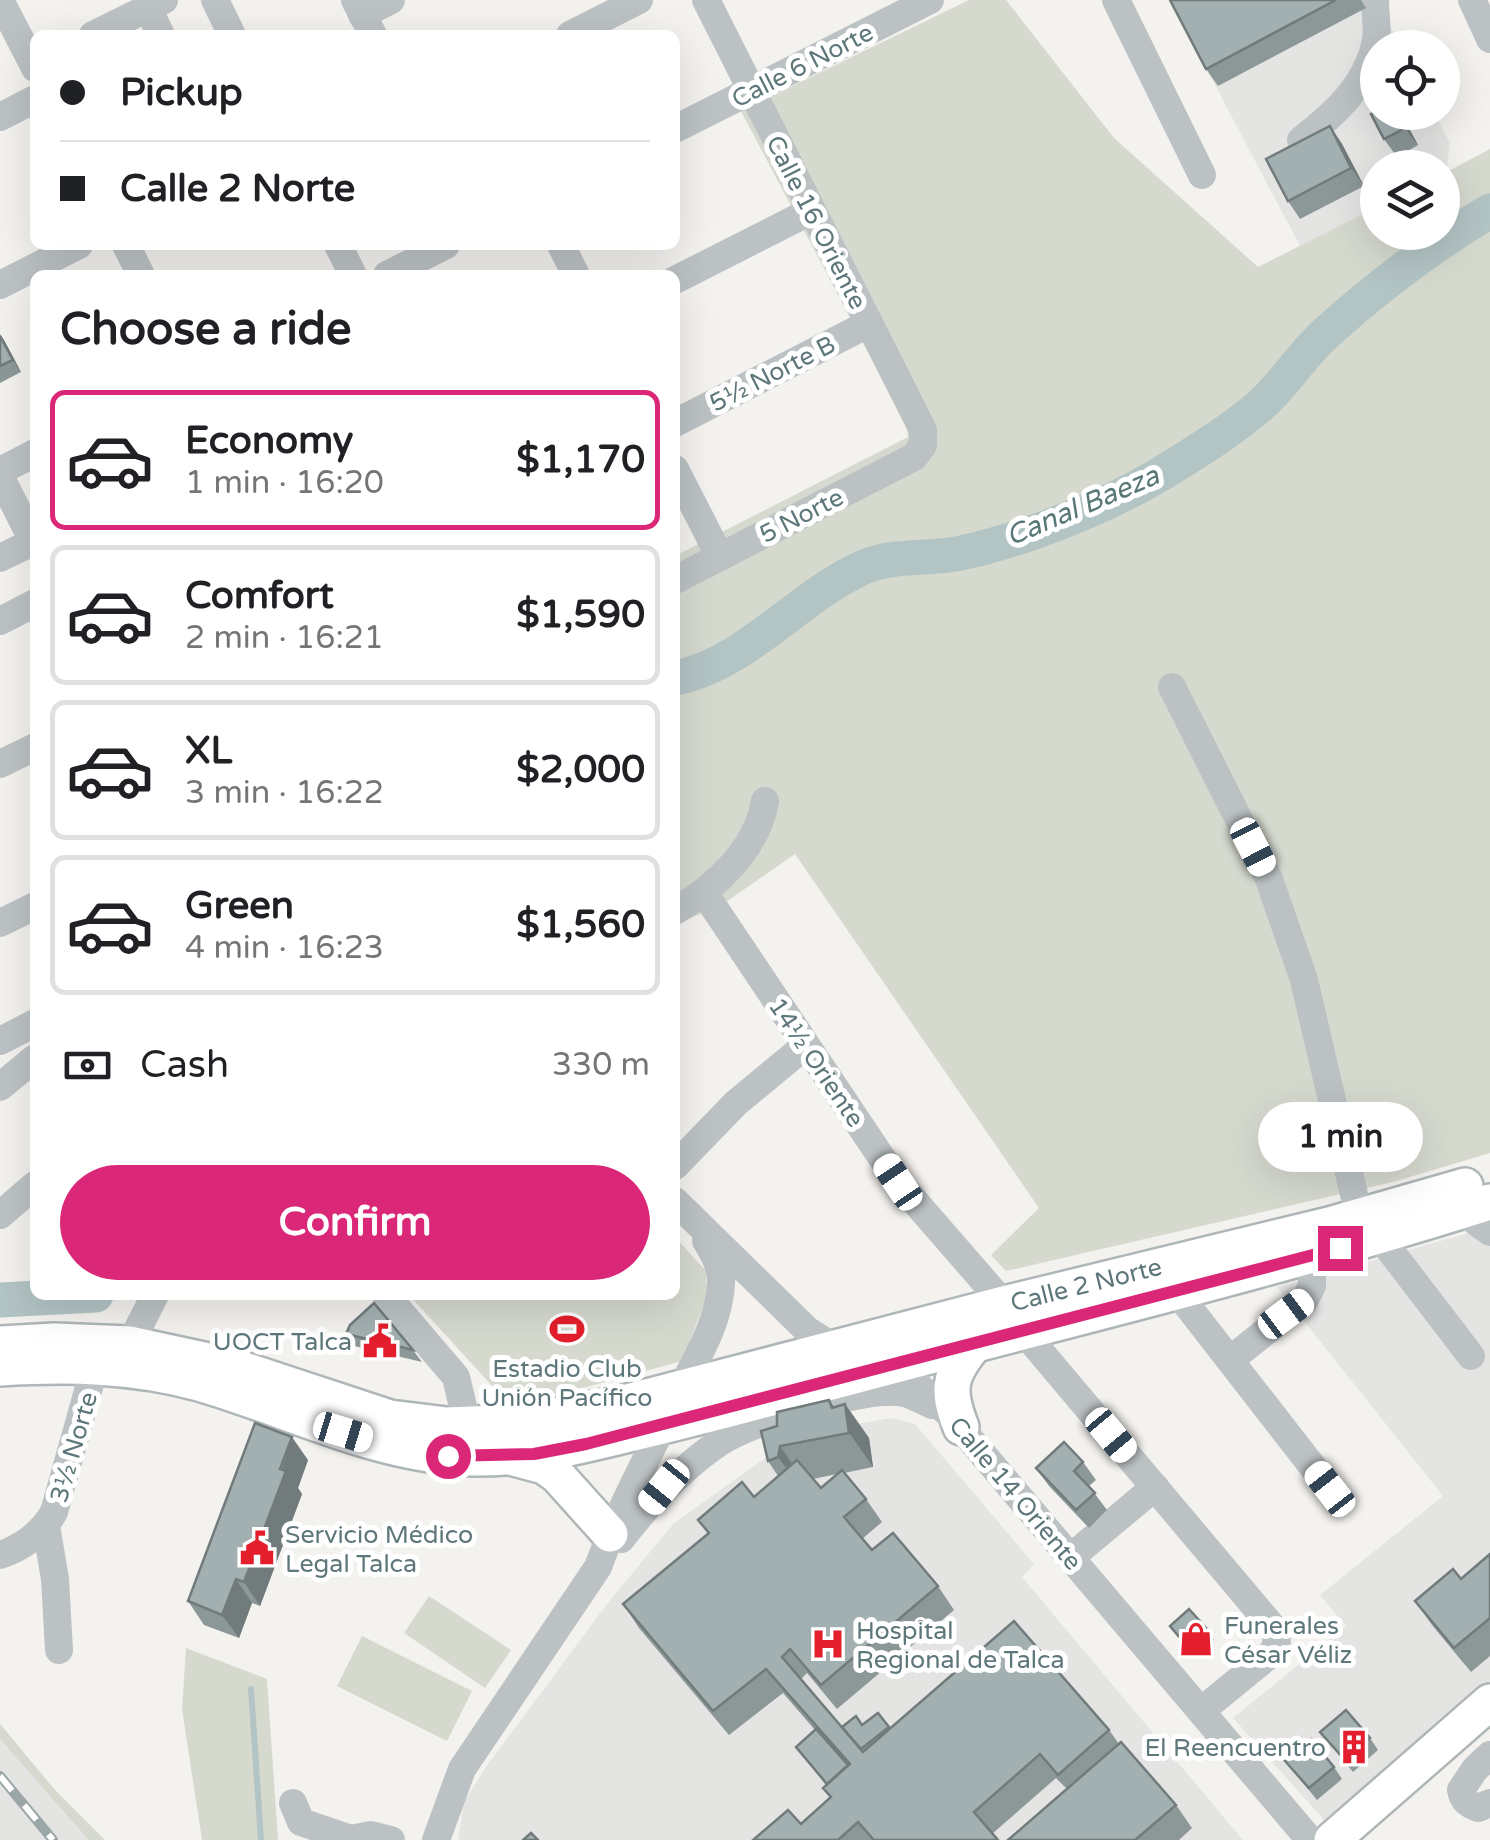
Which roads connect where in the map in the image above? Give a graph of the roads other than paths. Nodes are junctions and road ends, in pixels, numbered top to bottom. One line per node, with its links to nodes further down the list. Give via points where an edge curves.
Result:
1 (0, 0): 17 (street)
2 (391, 0): 11 (street)
3 (639, 0): 15 (street)
4 (706, 0): 18 (street, Calle 16 Oriente)
5 (930, 0): 18 (street, Calle 6 Norte)
6 (1116, 0): 23 (street)
7 (1375, 0): 22 (street, via 1376,38 1362,77 1344,104)
8 (1472, 0): 16 (street)
9 (218, 1): 14 (street)
10 (156, 4): 12 (street); 13 (street)
11 (363, 17)
12 (103, 30)
13 (160, 30)
14 (230, 30)
15 (580, 30)
16 (1490, 39)
17 (30, 58)
18 (750, 91): 21 (street, Calle 6 Norte); 24 (street, Calle 16 Oriente)
19 (30, 102): 20 (street)
20 (0, 117)
21 (680, 126)
22 (1301, 140)
23 (1202, 175)
24 (811, 211): 28 (street); 30 (street, Calle 16 Oriente)
25 (69, 250): 29 (street)
26 (440, 250): 27 (street)
27 (417, 268)
28 (680, 277)
29 (0, 285)
30 (868, 324): 31 (street, 5½ Norte B); 32 (street, Calle 16 Oriente, via 922,430)
31 (680, 420)
32 (923, 445): 38 (street, 5 Norte, via 914,457)
33 (30, 456): 34 (street)
34 (0, 473): 36 (street)
35 (680, 478): 38 (street)
36 (30, 535)
37 (30, 545): 39 (street)
38 (720, 557): 40 (street, 5 Norte)
39 (0, 558)
40 (680, 577)
41 (30, 606): 42 (street)
42 (0, 621)
43 (1172, 687): 63 (street, via 1269,879 1304,980)
44 (30, 749): 45 (street)
45 (0, 764)
46 (765, 801): 47 (street, via 761,822)
47 (710, 900): 49 (street); 53 (street, 14½ Oriente)
48 (30, 909): 50 (street)
49 (680, 909)
50 (0, 923)
51 (30, 1026): 52 (street)
52 (0, 1041)
53 (805, 1046): 56 (street); 69 (street, 14½ Oriente, via 898,1182)
54 (30, 1062): 55 (street)
55 (0, 1087)
56 (680, 1161)
57 (1490, 1178): 63 (main road, Calle 2 Norte)
58 (30, 1189): 61 (street)
59 (680, 1206): 62 (street, Calle 14 Oriente)
60 (1475, 1206): 63 (main road, Calle 2 Norte); 64 (street)
61 (0, 1214)
62 (695, 1222): 73 (street, Calle 14 Oriente, via 792,1318); 79 (street, via 722,1280 716,1316)
63 (1369, 1226): 65 (main road, Calle 2 Norte); 69 (main road, Calle 2 Norte); 74 (street)
64 (1490, 1232)
65 (1312, 1255): 66 (main road, Calle 2 Norte); 75 (street, via 1312,1286 1304,1301)
66 (1176, 1291): 69 (main road, Calle 2 Norte); 75 (street)
67 (152, 1300): 71 (street)
68 (390, 1300): 82 (street, via 456,1377)
69 (1014, 1318): 72 (main road, Calle 2 Norte); 73 (main road, Calle 2 Norte); 86 (street, 14½ Oriente)
70 (0, 1344): 71 (main road, Calle 2 Norte)
71 (130, 1344): 82 (main road, Calle 2 Norte, via 232,1366 390,1418)
72 (976, 1344): 77 (main road, Calle 2 Norte); 81 (main road, via 950,1387)
73 (835, 1348): 77 (street, Calle 14 Oriente); 79 (main road, Calle 2 Norte)
74 (1472, 1356)
75 (1230, 1360): 87 (street)
76 (95, 1366): 78 (main road); 80 (main road, via 195,1382); 88 (street, 3½ Norte)
77 (888, 1366): 81 (street, Calle 14 Oriente); 83 (main road, Calle 2 Norte)
78 (0, 1368)
79 (681, 1388): 82 (main road, Calle 2 Norte, via 559,1417); 83 (street)
80 (276, 1408): 84 (street); 85 (main road, via 424,1453)
81 (954, 1420): 89 (street, via 905,1393 890,1392 799,1410 722,1440 664,1487); 91 (street, Calle 14 Oriente)
82 (467, 1424)
83 (663, 1426): 85 (main road, Calle 2 Norte); 89 (street)
84 (264, 1442)
85 (508, 1456): 89 (main road, via 557,1475)
86 (1154, 1488): 91 (street); 94 (street, 14½ Oriente, via 1272,1626 1277,1642)
87 (1330, 1489)
88 (46, 1526): 90 (street, 3½ Norte); 92 (street, 3½ Norte)
89 (604, 1550): 99 (street, via 462,1769)
90 (0, 1555)
91 (1070, 1557): 94 (street, Calle 14 Oriente)
92 (58, 1650)
93 (1490, 1702): 101 (main road)
94 (1201, 1711): 100 (street, Calle 14 Oriente)
95 (1490, 1755): 97 (street, via 1461,1790 1469,1805)
96 (292, 1803): 98 (street, via 301,1822 351,1839)
97 (1490, 1803)
98 (391, 1840)
99 (436, 1840)
100 (1310, 1840)
101 (1332, 1840)

